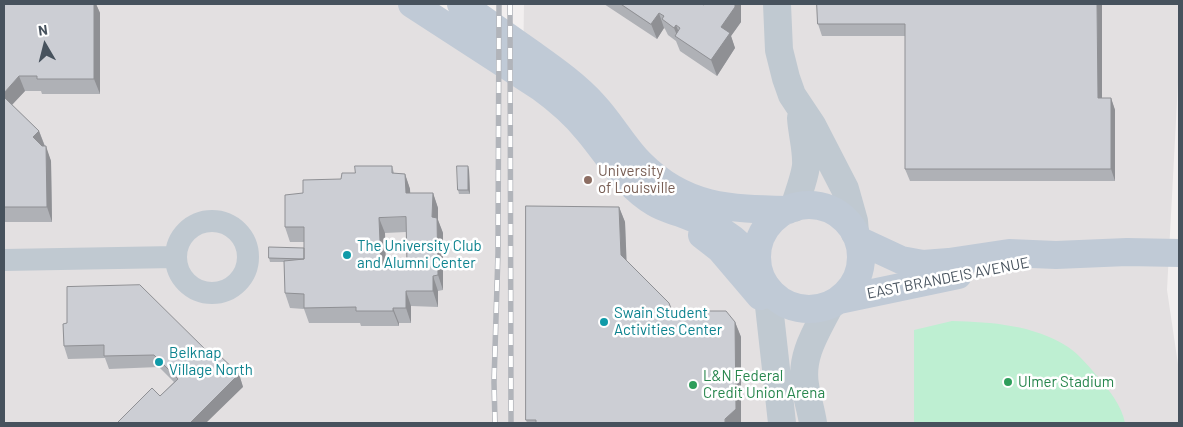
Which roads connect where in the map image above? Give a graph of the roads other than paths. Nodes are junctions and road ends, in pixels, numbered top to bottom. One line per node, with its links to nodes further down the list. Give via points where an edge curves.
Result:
1 (412, 4): 5 (main road, via 558,101 588,130 629,181)
2 (461, 4): 6 (main road, via 558,73 594,104 641,164 675,190 707,204 742,209)
3 (777, 4): 4 (street, via 781,66)
4 (800, 109): 6 (street, via 806,166); 7 (street, via 812,125 845,189)
5 (657, 204): 12 (main road, via 723,231 748,251); 12 (main road, via 720,249 760,295)
6 (791, 209): 7 (main road, via 809,205 825,208 846,220); 12 (main road, via 776,217 763,233 757,252)
7 (857, 237): 9 (main road, EAST BRANDEIS AVENUE, via 901,260 923,264 1009,253); 13 (main road, via 861,251 860,270 852,287)
8 (1179, 253): 9 (main road, EAST BRANDEIS AVENUE)
9 (1056, 255): 13 (main road, EAST BRANDEIS AVENUE)
10 (176, 257): 11 (street)
11 (4, 260)
12 (765, 289): 13 (main road, via 795,308 819,309); 14 (street)
13 (835, 303): 15 (street, via 809,346 804,369)
14 (782, 423)
15 (813, 423)

